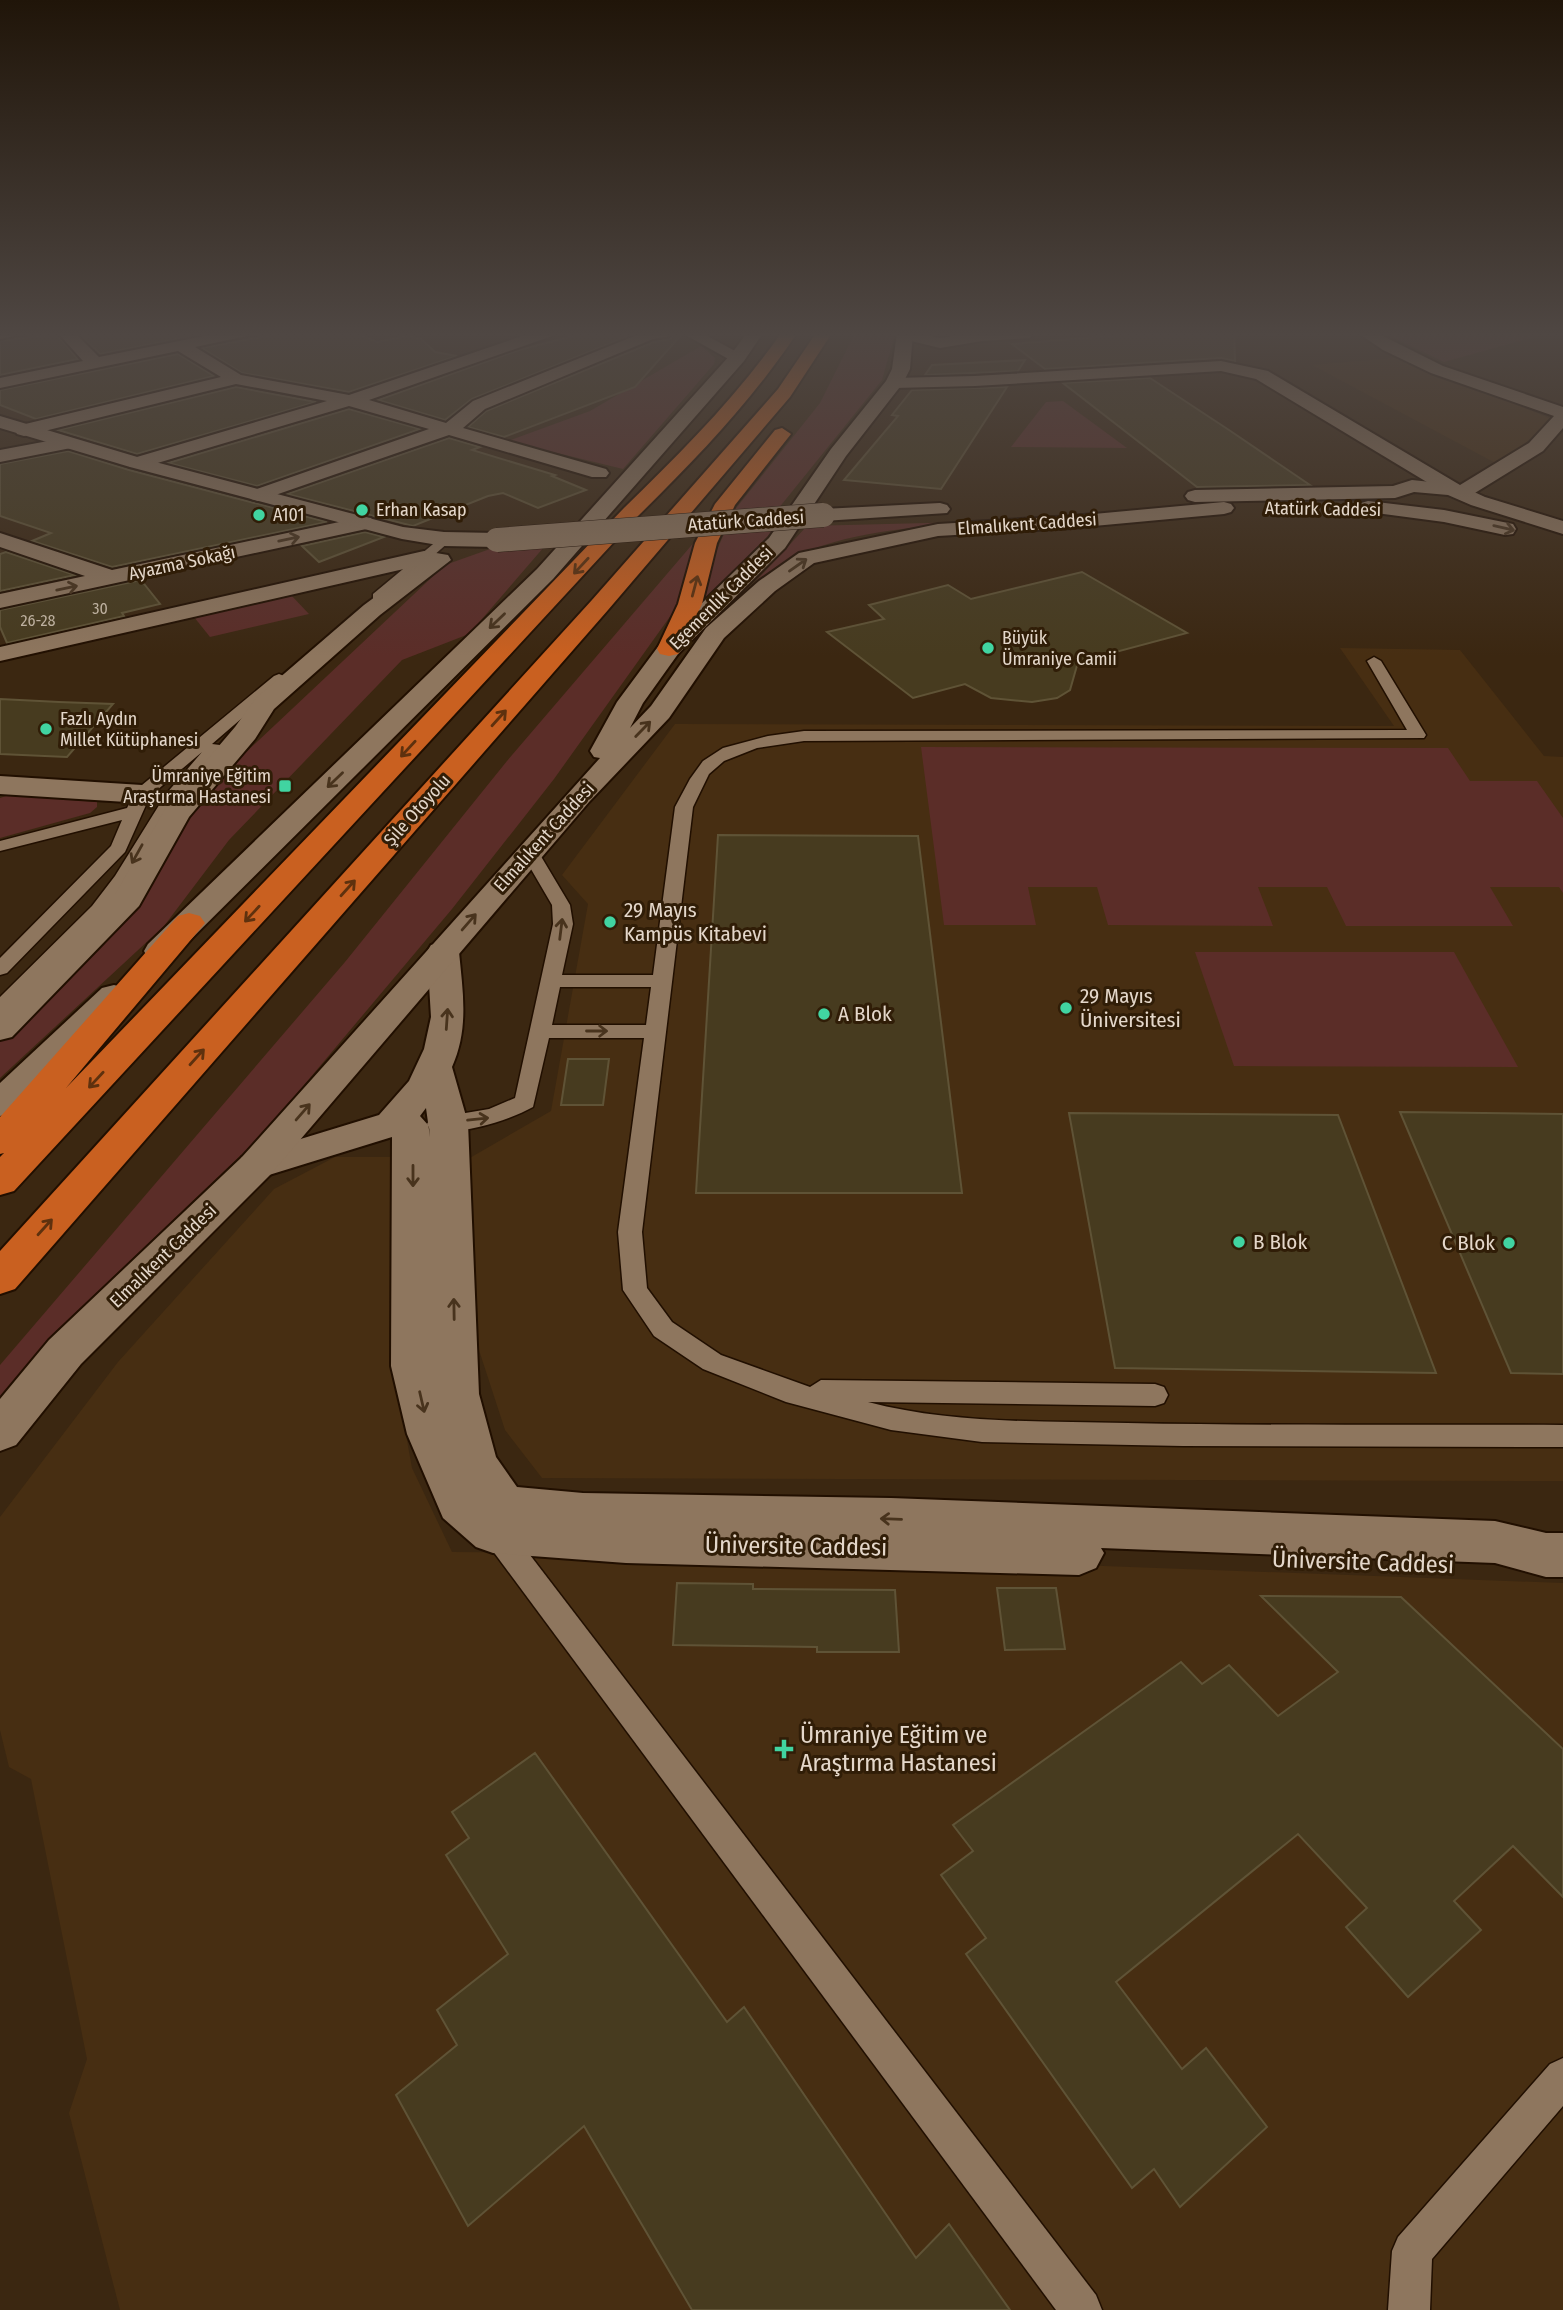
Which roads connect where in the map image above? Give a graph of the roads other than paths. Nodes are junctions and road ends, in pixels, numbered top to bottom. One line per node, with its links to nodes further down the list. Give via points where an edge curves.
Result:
1 (62, 441): 12 (street, Atatürk Caddesi)
2 (211, 441): 14 (street)
3 (414, 441): 18 (street)
4 (493, 441): 15 (street)
5 (663, 441): 42 (street, one-way to 42, via 545,574)
6 (703, 441): 55 (highway, one-way to 55)
7 (742, 441): 56 (highway, Şile Otoyolu, one-way to 7)
8 (776, 441): 33 (highway, one-way to 8, via 691,604 706,544 725,503)
9 (848, 441): 33 (street, Egemenlik Caddesi, via 777,543)
10 (1374, 441): 17 (street)
11 (1541, 441): 17 (street)
12 (69, 443): 13 (street); 14 (street, Atatürk Caddesi)
13 (0, 456)
14 (137, 463): 18 (street, Atatürk Caddesi)
15 (599, 473)
16 (1395, 492): 17 (street, Atatürk Caddesi, via 1424,486); 20 (street, Atatürk Caddesi); 24 (street, Atatürk Caddesi, via 1395,501 1401,506)
17 (1464, 494): 24 (street, Atatürk Caddesi, via 1480,506 1472,513); 26 (street, Atatürk Caddesi)
18 (258, 495): 25 (street, Atatürk Caddesi)
19 (1078, 499): 22 (street, Atatürk Caddesi)
20 (1105, 499)
21 (1029, 502): 22 (street, Atatürk Caddesi)
22 (1053, 505): 23 (street, Atatürk Caddesi); 27 (street, Atatürk Caddesi, bridge, via 823,515 496,540)
23 (1224, 508): 24 (street, Atatürk Caddesi, via 1348,507); 38 (street, Elmalıkent Caddesi, one-way to 23, via 660,712 715,633 767,586 807,558 938,530)
24 (1434, 515): 29 (street, Atatürk Caddesi, one-way to 29)
25 (363, 523): 27 (street, Atatürk Caddesi); 31 (street, Ayazma Sokağı, one-way to 25)
26 (1563, 528)
27 (444, 539): 30 (lane)
28 (0, 540): 31 (street)
29 (1563, 543)
30 (424, 558): 34 (street); 36 (lane); 48 (street, via 440,560 372,610 257,714 176,814 128,899)
31 (113, 578): 32 (street, Ayazma Sokağı, one-way to 31)
32 (0, 601)
33 (669, 649): 38 (street, Egemenlik Caddesi, via 630,702)
34 (0, 654)
35 (1374, 661): 46 (lane, via 1418,735 804,736 742,747 710,763 684,807)
36 (232, 718): 39 (lane); 47 (lane, one-way to 47, via 172,798 99,909)
37 (0, 785): 39 (street)
38 (579, 796): 41 (street, Elmalıkent Caddesi)
39 (138, 803): 40 (lane); 44 (lane, via 119,848)
40 (0, 846)
41 (530, 852): 43 (street, Elmalıkent Caddesi, one-way to 41); 45 (lane, one-way to 41, via 563,924 561,905)
42 (189, 923): 51 (street); 53 (highway)
43 (443, 953): 52 (street, one-way to 43, via 448,1017); 54 (street, Elmalıkent Caddesi, one-way to 43)
44 (0, 969)
45 (551, 981): 46 (lane); 49 (lane)
46 (662, 981): 50 (lane)
47 (0, 1008)
48 (0, 1029)
49 (539, 1031): 50 (lane, one-way to 50); 52 (lane, one-way to 49, via 493,1118 525,1102)
50 (656, 1031): 58 (lane, via 630,1232 635,1290 663,1329 712,1362)
51 (0, 1104)
52 (417, 1124): 54 (street); 63 (street, via 413,1150 413,1366 429,1434 460,1504)
53 (0, 1141)
54 (256, 1166): 57 (street, Elmalıkent Caddesi)
55 (0, 1181)
56 (0, 1278)
57 (65, 1352): 60 (street, Elmalıkent Caddesi); 62 (street)
58 (786, 1391): 59 (lane); 61 (lane, via 891,1419 982,1431)
59 (1155, 1395)
60 (0, 1432)
61 (1563, 1436)
62 (0, 1454)
63 (497, 1517): 64 (street, Üniversite Caddesi, via 626,1542 1500,1566); 66 (lane)
64 (1557, 1560)
65 (1563, 2077): 67 (lane, via 1412,2251)
66 (1081, 2310)
67 (1409, 2310)

